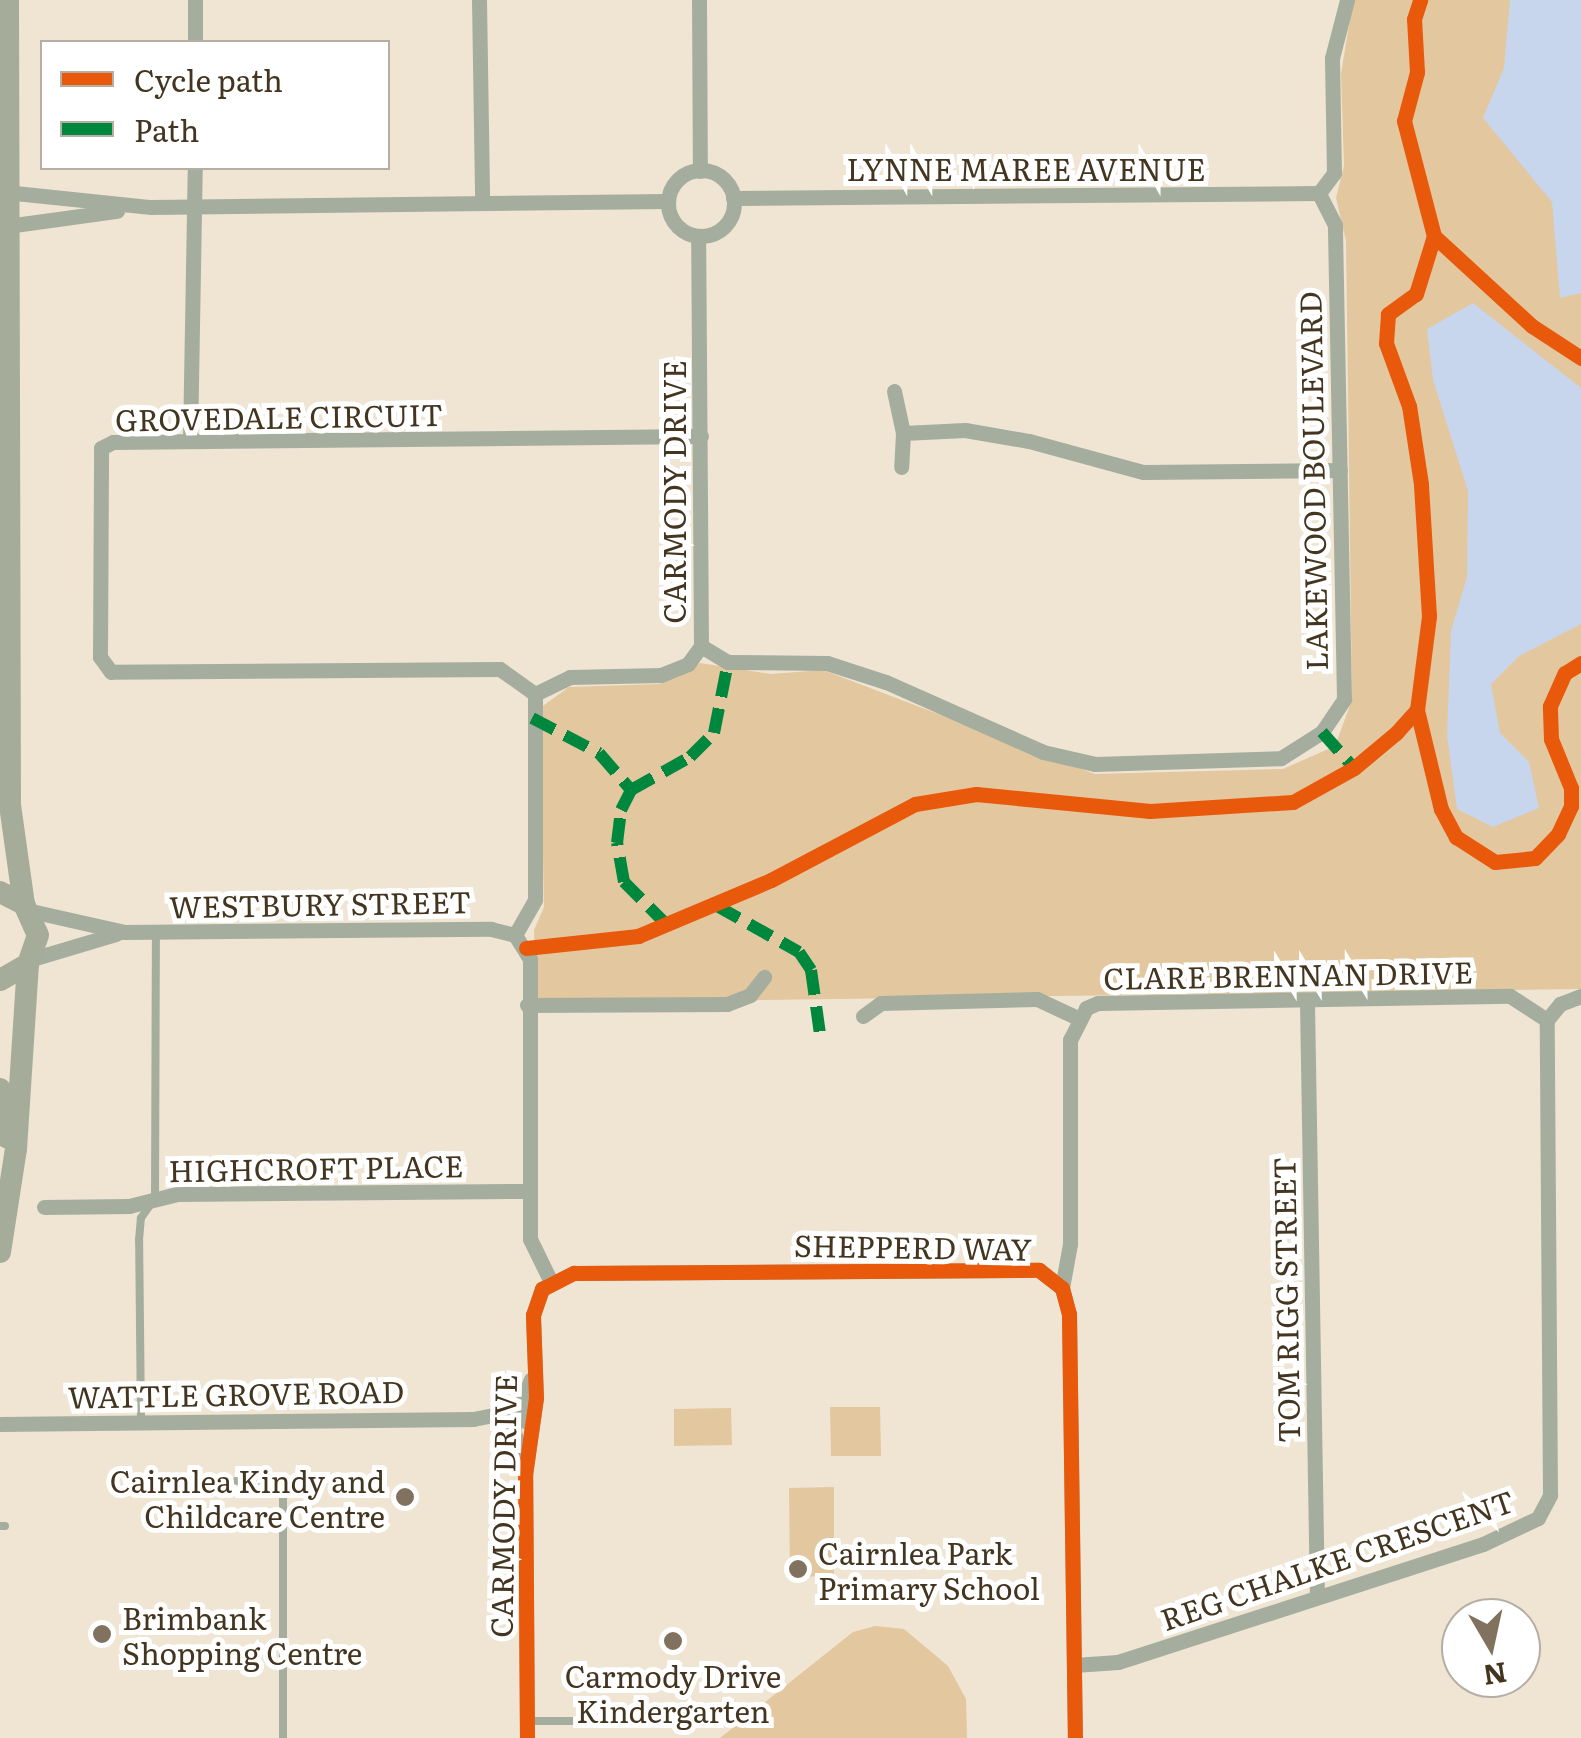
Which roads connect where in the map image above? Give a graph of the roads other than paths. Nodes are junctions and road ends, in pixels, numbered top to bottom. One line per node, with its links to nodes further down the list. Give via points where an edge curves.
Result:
1 (8, 0): 9 (street)
2 (195, 0): 6 (street)
3 (479, 0): 13 (street)
4 (699, 0): 8 (street)
5 (1347, 0): 10 (street, via 1332,58 1334,173)
6 (195, 40)
7 (195, 170): 15 (street)
8 (700, 170): 11 (street, via 722,178); 12 (street, via 680,178)
9 (2, 192): 14 (street); 16 (street)
10 (1318, 193): 11 (street, LYNNE MAREE AVENUE); 24 (street, LAKEWOOD BOULEVARD, via 1335,225)
11 (733, 198): 17 (street, via 722,229)
12 (667, 201): 13 (street); 17 (street, via 678,227)
13 (482, 202): 15 (street)
14 (151, 206): 15 (street); 16 (street)
15 (195, 206): 21 (street)
16 (3, 226): 22 (street)
17 (698, 236): 20 (street, CARMODY DRIVE)
18 (894, 391): 19 (street)
19 (903, 433): 23 (street); 24 (street, via 997,436 1143,472)
20 (700, 436): 21 (street, GROVEDALE CIRCUIT); 25 (street, CARMODY DRIVE)
21 (190, 441): 26 (street, GROVEDALE CIRCUIT, via 113,442 97,461 100,657 110,672 500,669)
22 (4, 460): 27 (street)
23 (901, 467)
24 (1340, 470): 25 (street, LAKEWOOD BOULEVARD, via 1344,698 1322,732 1280,758 1095,764 1044,752 827,663 728,662)
25 (701, 646): 26 (street, CARMODY DRIVE, via 688,664 660,675 570,676)
26 (535, 694): 33 (street, via 535,900)
27 (14, 746): 28 (street); 30 (street, via 12,844)
28 (0, 790)
29 (0, 892): 30 (street)
30 (27, 908): 31 (street, WESTBURY STREET); 34 (street, via 38,935)
31 (124, 932): 32 (street, WESTBURY STREET); 34 (street, WESTBURY STREET)
32 (156, 932): 33 (street, WESTBURY STREET, via 491,929); 46 (lane)
33 (516, 935): 39 (street, via 530,959)
34 (30, 961): 36 (street); 44 (street)
35 (764, 977): 39 (street, via 750,994 727,1004)
36 (0, 980)
37 (1581, 996): 42 (street, via 1560,1004)
38 (1307, 1003): 41 (street, CLARE BRENNAN DRIVE, via 1098,1003); 42 (street, CLARE BRENNAN DRIVE, via 1510,996); 55 (street, TOM RIGG STREET)
39 (527, 1005): 45 (street)
40 (863, 1016): 41 (street, via 882,1003 1037,999)
41 (1078, 1018): 50 (street, CLARE BRENNAN DRIVE, via 1070,1040 1070,1244)
42 (1547, 1020): 55 (street, REG CHALKE CRESCENT, via 1550,1495 1538,1518 1483,1544)
43 (0, 1089): 44 (street)
44 (10, 1190): 48 (street)
45 (530, 1191): 46 (street, HIGHCROFT PLACE); 49 (street, via 530,1238)
46 (155, 1198): 47 (street, HIGHCROFT PLACE, via 129,1206); 51 (lane, via 141,1218 139,1240)
47 (44, 1207)
48 (0, 1252)
49 (551, 1282): 50 (street, SHEPPERD WAY, via 574,1273 1040,1270); 52 (street, CARMODY DRIVE, via 533,1315 533,1372)
50 (1062, 1288): 56 (street, SHEPPERD WAY, via 1069,1314)
51 (141, 1421): 52 (street, WATTLE GROVE ROAD); 53 (street, WATTLE GROVE ROAD)
52 (520, 1421): 58 (street, CARMODY DRIVE)
53 (0, 1424)
54 (236, 1481): 59 (lane, via 283,1481)
55 (1317, 1597): 56 (street, REG CHALKE CRESCENT, via 1118,1662)
56 (1074, 1665): 60 (street, SHEPPERD WAY)
57 (589, 1721): 58 (lane)
58 (526, 1730)
59 (283, 1738)
60 (1075, 1738)

